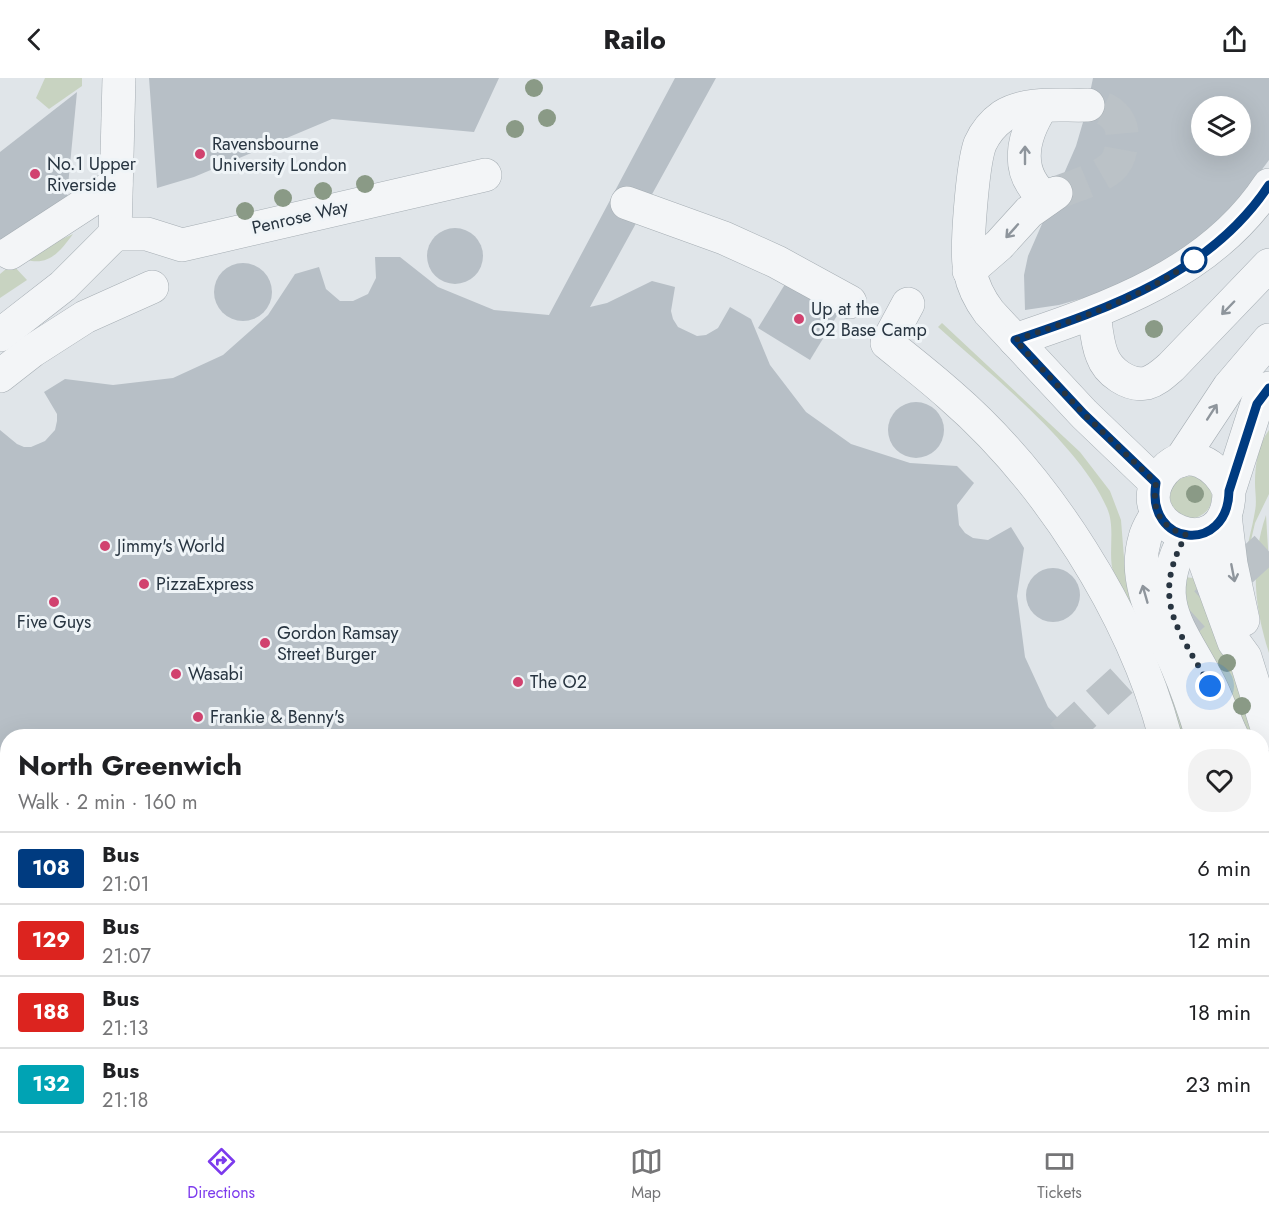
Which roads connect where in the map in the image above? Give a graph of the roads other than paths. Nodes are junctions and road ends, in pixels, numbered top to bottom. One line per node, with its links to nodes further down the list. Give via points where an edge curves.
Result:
1 (119, 78): 5 (street)
2 (1088, 105): 3 (street)
3 (1042, 106): 11 (street, via 1004,116 986,134 977,156); 11 (street, via 1027,135 1025,164 1034,190 1052,196 1029,212)
4 (485, 175): 8 (street, Penrose Way, via 182,245 147,234)
5 (116, 184): 8 (street); 9 (street)
6 (1269, 185): 17 (street, via 1222,240 1174,274)
7 (627, 203): 14 (street, via 724,238)
8 (115, 234): 12 (street)
9 (10, 253)
10 (1269, 266): 17 (street, one-way to 17, via 1171,367 1147,383 1125,380 1107,365 1101,355)
11 (969, 271): 19 (street, via 980,300)
12 (63, 286): 16 (street); 18 (street)
13 (152, 287): 21 (street, via 85,317)
14 (850, 302)
15 (908, 304): 28 (street, via 886,343 951,396 1043,496 1110,602 1142,667)
16 (0, 308)
17 (1094, 313): 19 (street)
18 (0, 335)
19 (1015, 340): 24 (street)
20 (1269, 340): 23 (street, one-way to 20, via 1229,387)
21 (0, 376)
22 (1265, 399): 25 (street)
23 (1180, 461): 24 (street, via 1166,470); 25 (street, via 1193,459 1216,469 1224,479)
24 (1157, 498): 26 (street, via 1164,523); 29 (street, one-way to 24, via 1142,580 1145,538)
25 (1227, 503): 26 (street, via 1207,532); 27 (street, one-way to 27, via 1231,564 1248,645)
26 (1192, 538): 27 (street, via 1234,642); 30 (street, via 1173,562 1168,596 1171,614)
27 (1245, 657): 31 (street)
28 (1164, 729)
29 (1200, 729)
30 (1229, 729)
31 (1267, 729)

